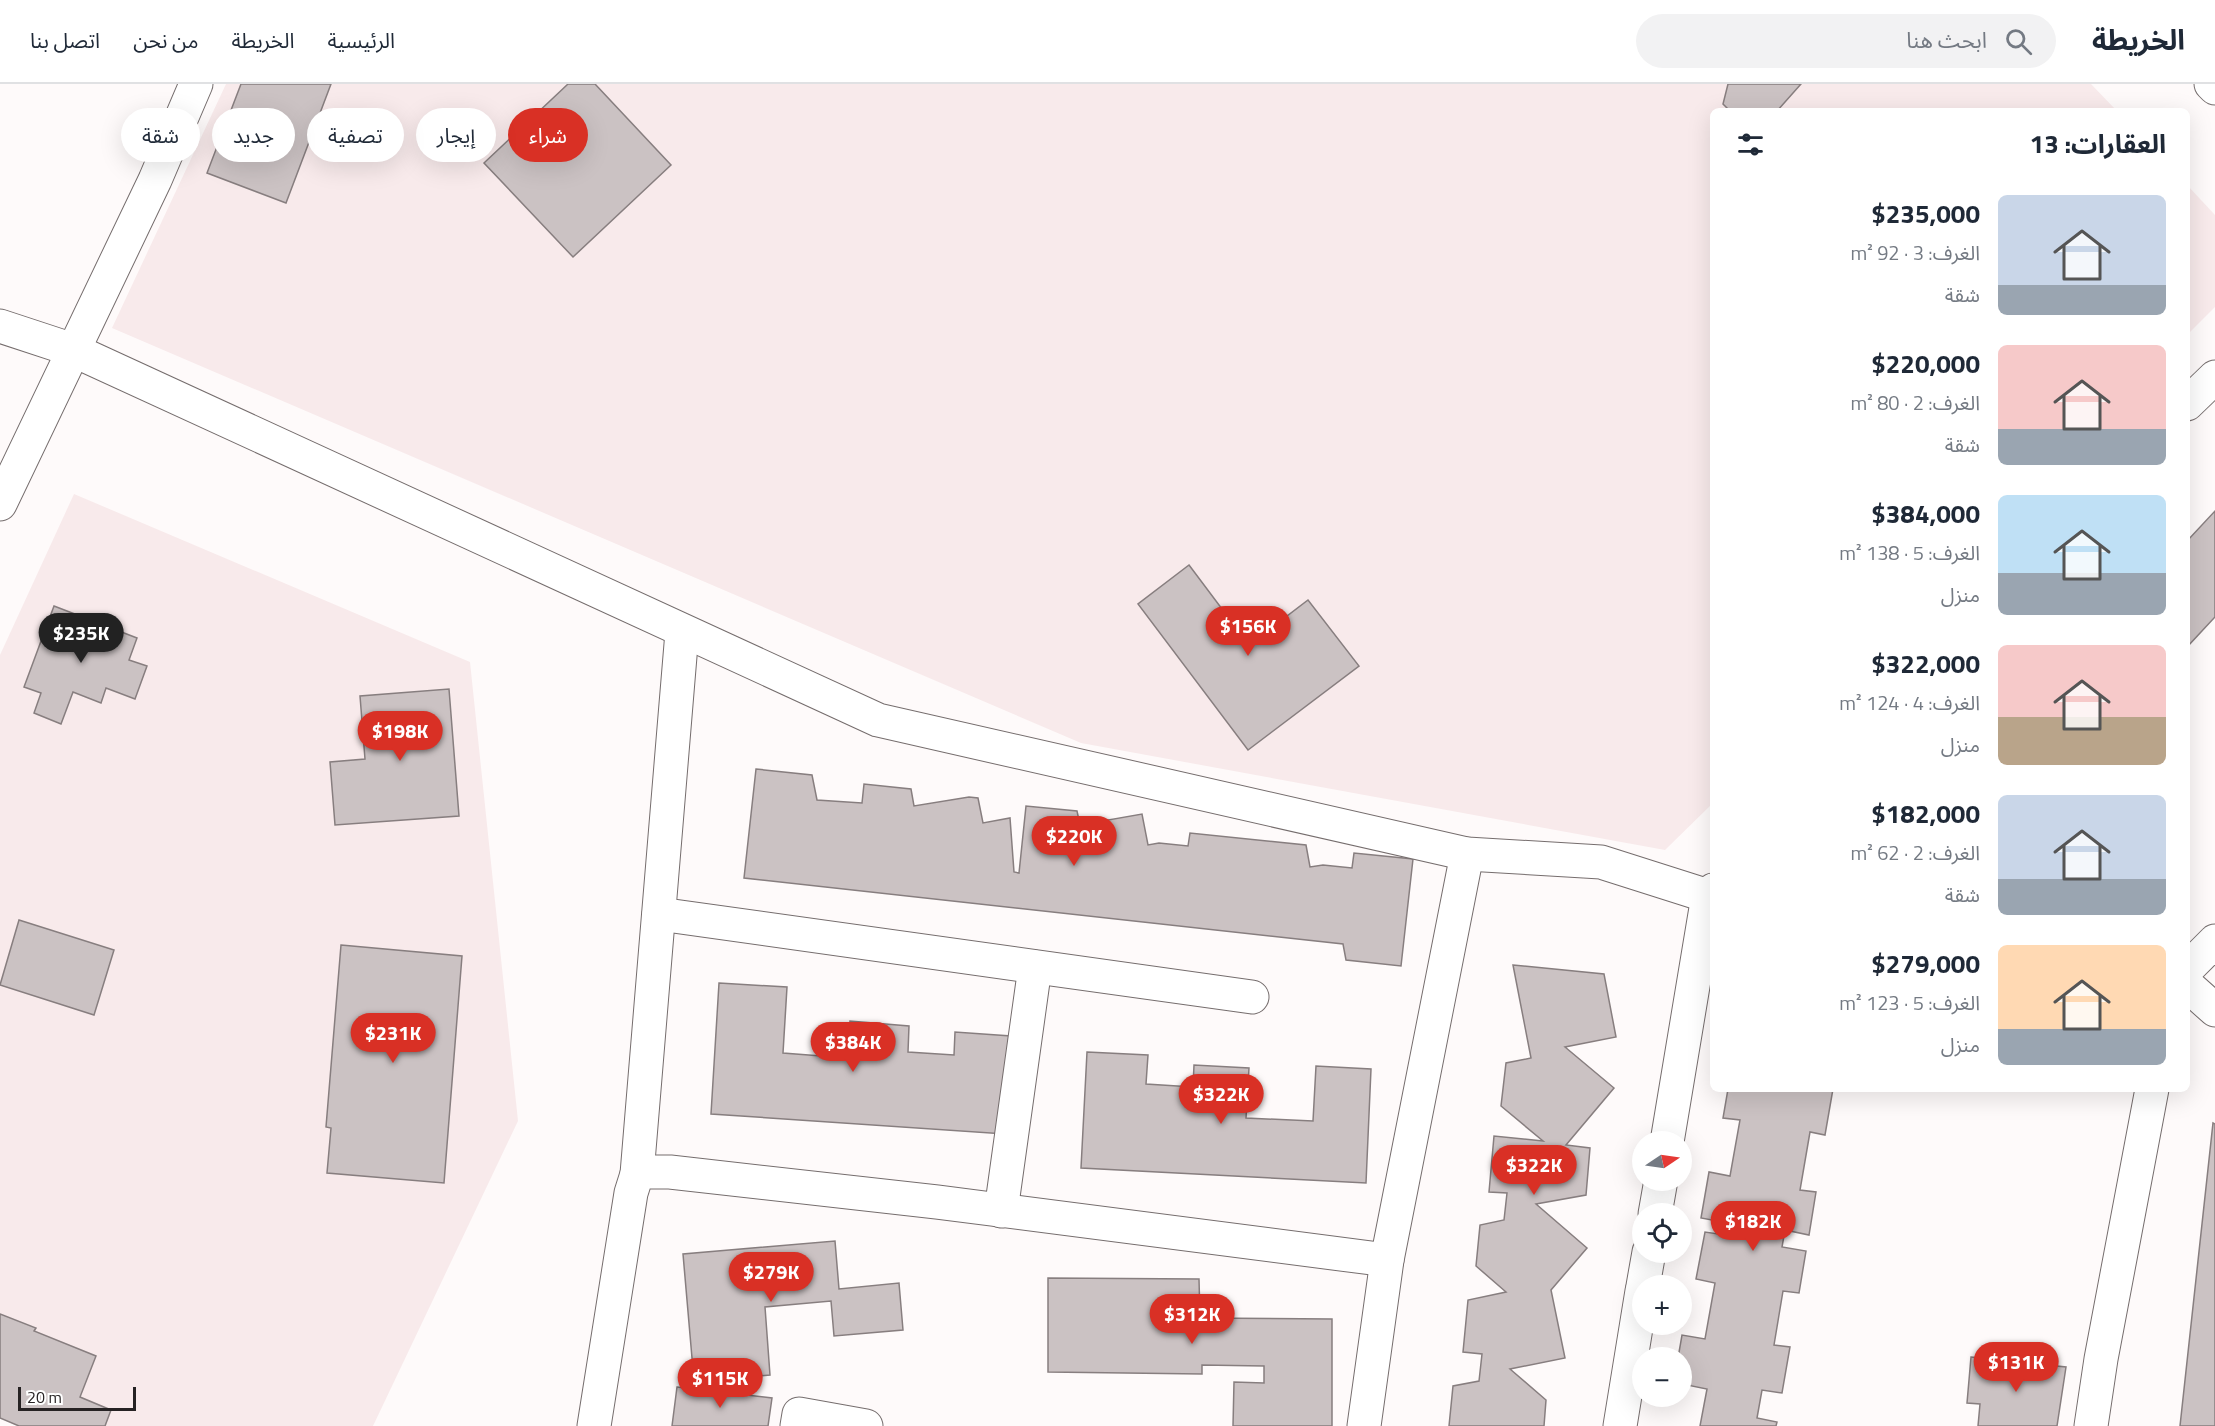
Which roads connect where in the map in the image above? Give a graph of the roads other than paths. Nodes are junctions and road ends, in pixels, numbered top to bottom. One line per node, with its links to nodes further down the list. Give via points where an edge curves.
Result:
1 (196, 84): 5 (street, via 155,180)
2 (2211, 84): 3 (street)
3 (2215, 88)
4 (0, 326): 5 (street)
5 (73, 350): 8 (street); 9 (street)
6 (2215, 377): 7 (street)
7 (2190, 401)
8 (0, 504)
9 (682, 632): 10 (street, via 878,720); 13 (street)
10 (1467, 854): 11 (street, via 1601,862); 24 (street)
11 (1710, 894)
12 (1710, 900): 21 (street)
13 (659, 914): 16 (street); 22 (street)
14 (2215, 941): 15 (street)
15 (2190, 966)
16 (1035, 967): 18 (street); 23 (street)
17 (2190, 988): 19 (street)
18 (1252, 997)
19 (2215, 1010)
20 (2151, 1092): 31 (street, via 2100,1359)
21 (1669, 1131)
22 (637, 1174): 23 (street, via 670,1172); 26 (street)
23 (1001, 1210): 24 (street)
24 (1387, 1260): 29 (street)
25 (1635, 1335): 30 (street)
26 (594, 1426)
27 (797, 1426): 28 (street, via 799,1414)
28 (866, 1426)
29 (1365, 1426)
30 (1620, 1426)
31 (2091, 1426)

